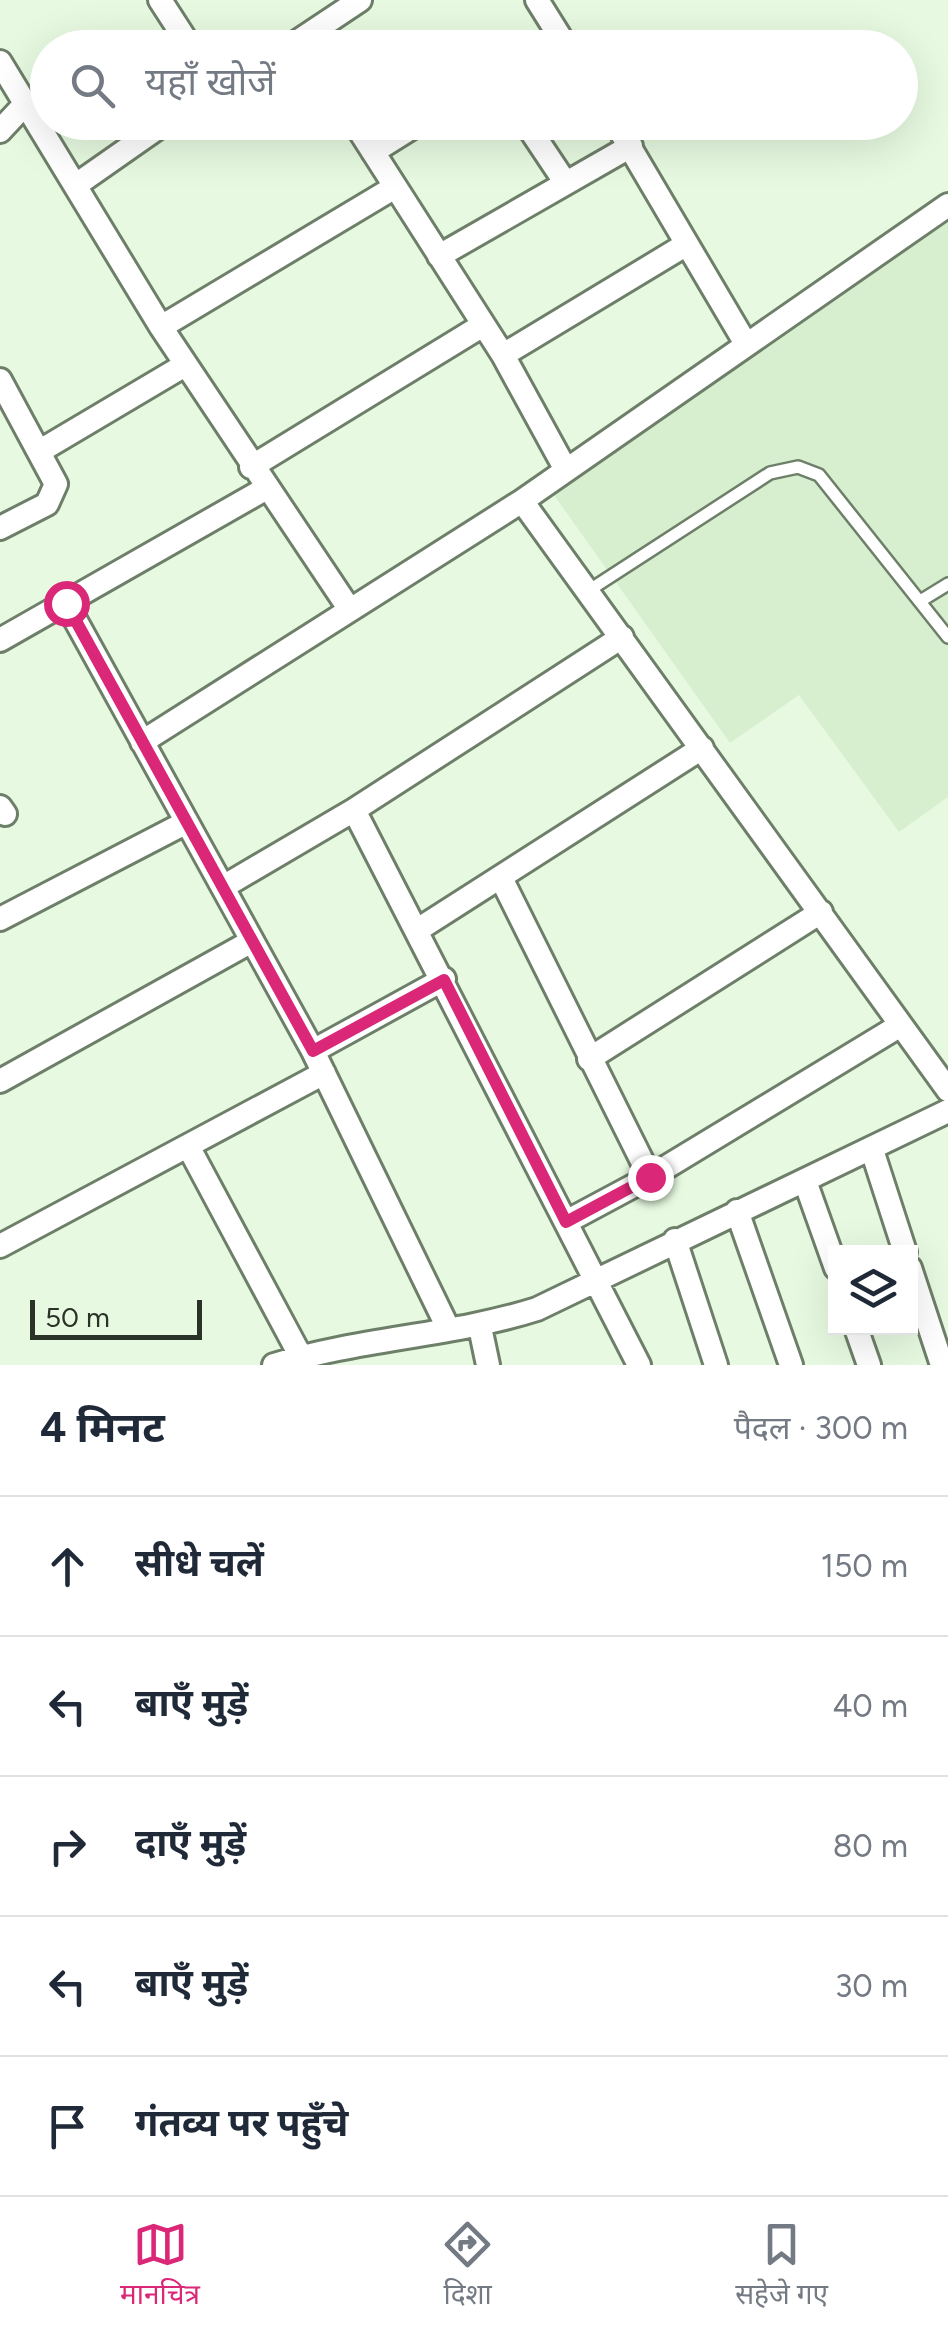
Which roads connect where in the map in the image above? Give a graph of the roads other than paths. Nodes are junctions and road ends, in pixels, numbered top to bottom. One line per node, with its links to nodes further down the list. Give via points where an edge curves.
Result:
1 (160, 0): 4 (street)
2 (360, 0): 5 (street)
3 (538, 0): 6 (street)
4 (179, 30)
5 (319, 30)
6 (551, 30)
7 (0, 62): 8 (street)
8 (26, 102): 9 (street); 10 (street)
9 (30, 109)
10 (0, 131)
11 (49, 140): 20 (street)
12 (140, 140): 20 (street)
13 (365, 140): 18 (street)
14 (392, 140): 18 (street)
15 (538, 140): 19 (street)
16 (627, 140): 17 (street)
17 (631, 146): 19 (street); 23 (street)
18 (373, 152): 21 (street)
19 (565, 182): 24 (street)
20 (76, 185): 26 (street)
21 (395, 187): 24 (street); 26 (street)
22 (948, 205): 27 (street)
23 (687, 244): 27 (street); 28 (street)
24 (439, 256): 25 (street)
25 (483, 325): 28 (street); 32 (street)
26 (161, 327): 29 (street)
27 (746, 344): 33 (street)
28 (502, 356): 33 (street)
29 (185, 365): 31 (street); 32 (street)
30 (0, 380): 31 (street)
31 (40, 451): 36 (street, via 55,476 55,493 30,516)
32 (250, 466): 34 (street)
33 (566, 470): 35 (street)
34 (265, 489): 40 (street); 41 (street)
35 (522, 500): 38 (street); 41 (street)
36 (0, 528)
37 (948, 584): 39 (lane)
38 (588, 590): 39 (lane, via 770,474 798,467 819,475); 42 (street)
39 (922, 600): 43 (lane)
40 (66, 603): 44 (street); 45 (street)
41 (350, 610): 45 (street)
42 (622, 637): 46 (street); 47 (street)
43 (948, 637)
44 (0, 640)
45 (142, 742): 48 (street)
46 (702, 748): 49 (street); 51 (street)
47 (354, 810): 50 (street); 53 (street)
48 (185, 823): 50 (street); 52 (street)
49 (501, 878): 53 (street); 58 (street)
50 (223, 887): 54 (street)
51 (821, 912): 56 (street); 58 (street)
52 (0, 919)
53 (419, 929): 55 (street)
54 (252, 941): 57 (street); 60 (street)
55 (444, 980): 57 (street); 68 (street)
56 (899, 1026): 61 (street); 65 (street)
57 (313, 1051): 59 (street)
58 (588, 1059): 65 (street)
59 (324, 1073): 63 (street); 76 (street)
60 (0, 1081)
61 (948, 1090)
62 (948, 1111): 64 (street)
63 (188, 1146): 71 (street); 78 (street)
64 (872, 1150): 66 (street); 70 (street)
65 (650, 1177): 68 (street)
66 (805, 1182): 67 (street); 72 (street)
67 (737, 1211): 69 (street); 83 (street)
68 (566, 1222): 73 (street)
69 (675, 1240): 73 (street); 82 (street)
70 (904, 1245)
71 (0, 1246)
72 (828, 1246)
73 (598, 1280): 75 (street); 81 (street)
74 (918, 1292): 85 (street)
75 (480, 1327): 76 (street); 80 (street)
76 (448, 1328): 78 (street)
77 (859, 1335): 84 (street)
78 (301, 1356): 79 (street)
79 (274, 1365)
80 (488, 1365)
81 (639, 1365)
82 (716, 1365)
83 (792, 1365)
84 (870, 1365)
85 (942, 1365)

